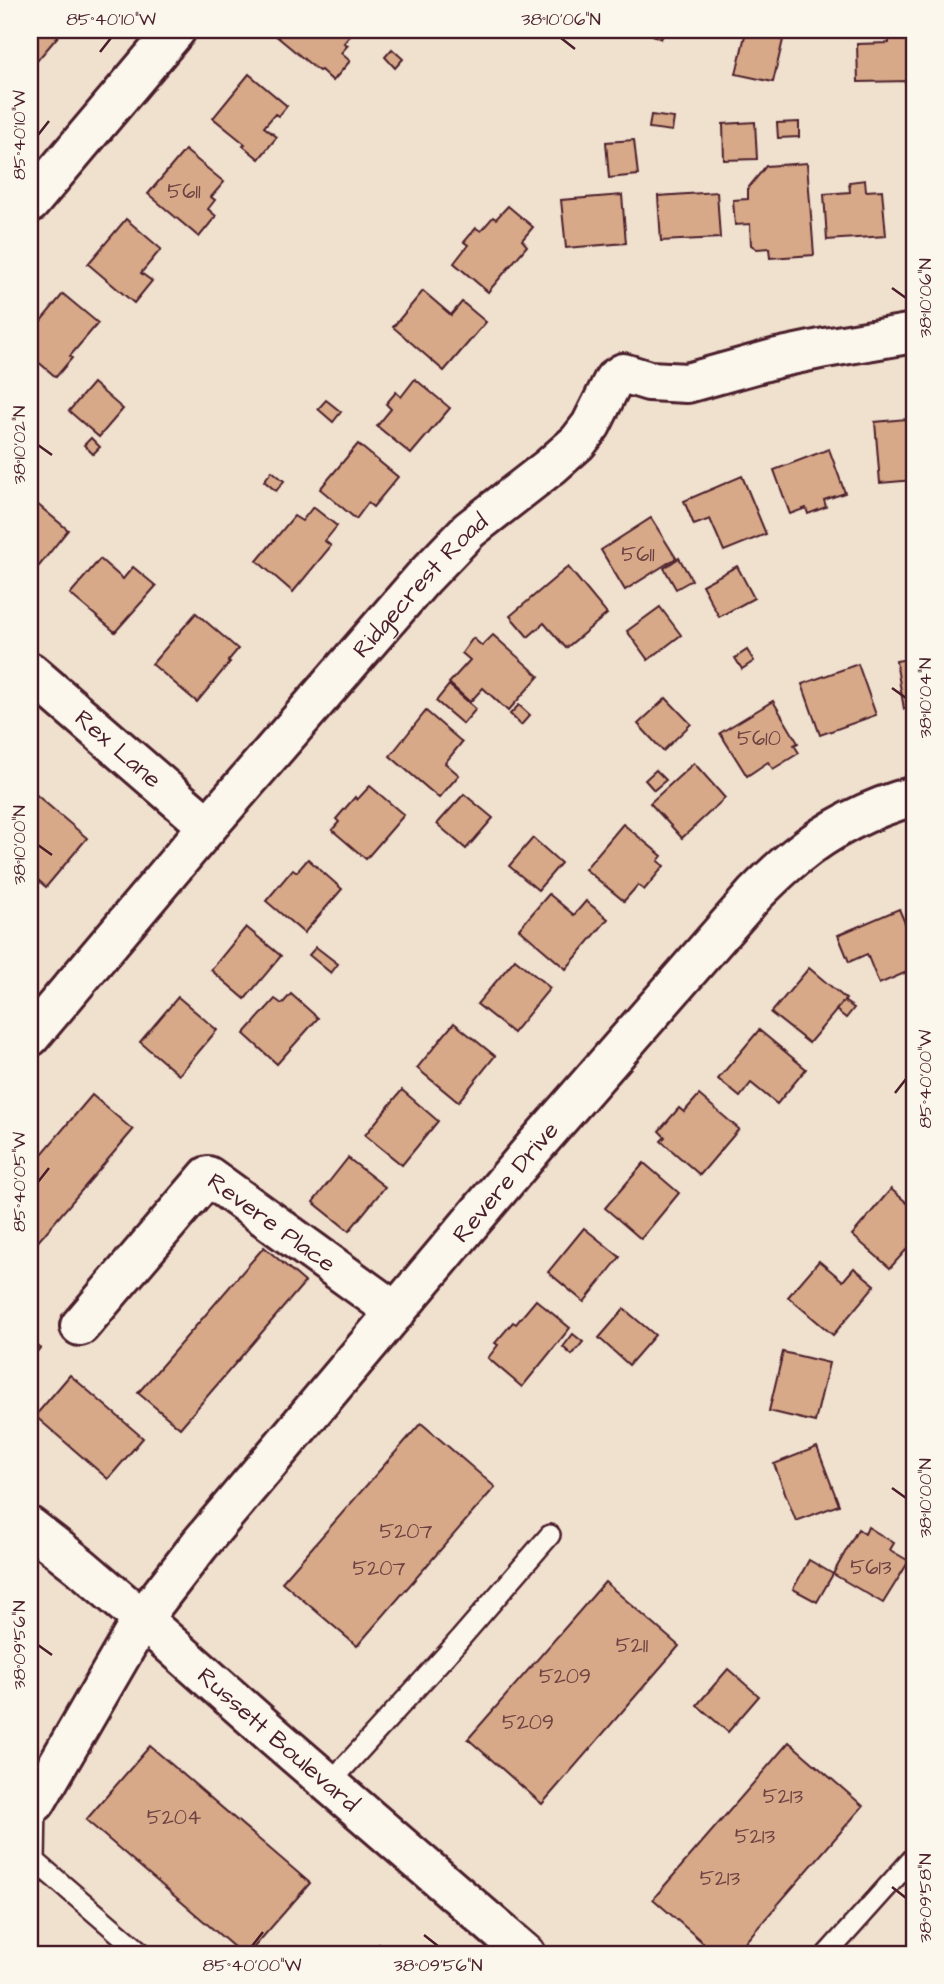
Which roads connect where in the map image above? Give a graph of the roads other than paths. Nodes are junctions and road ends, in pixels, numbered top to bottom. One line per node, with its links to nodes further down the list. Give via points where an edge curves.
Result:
1 (176, 30): 2 (street)
2 (30, 203)
3 (914, 333): 6 (street, Ridgecrest Road, via 777,358 687,383 649,381 623,373 614,379 579,442 469,530)
4 (30, 672): 6 (street, Rex Lane)
5 (914, 796): 8 (street, Revere Drive, via 835,828 755,894)
6 (208, 826): 7 (street, Ridgecrest Road)
7 (30, 1037)
8 (396, 1312): 9 (street, Revere Place, via 208,1176); 12 (street, Revere Drive)
9 (80, 1326)
10 (30, 1527): 12 (street, Russett Boulevard)
11 (550, 1535): 13 (lane)
12 (142, 1619): 13 (street, Russett Boulevard); 14 (street, Revere Drive)
13 (329, 1784): 17 (street, Russett Boulevard)
14 (36, 1802): 16 (lane, via 35,1861)
15 (914, 1857): 18 (lane)
16 (143, 1954)
17 (526, 1954)
18 (827, 1954)

